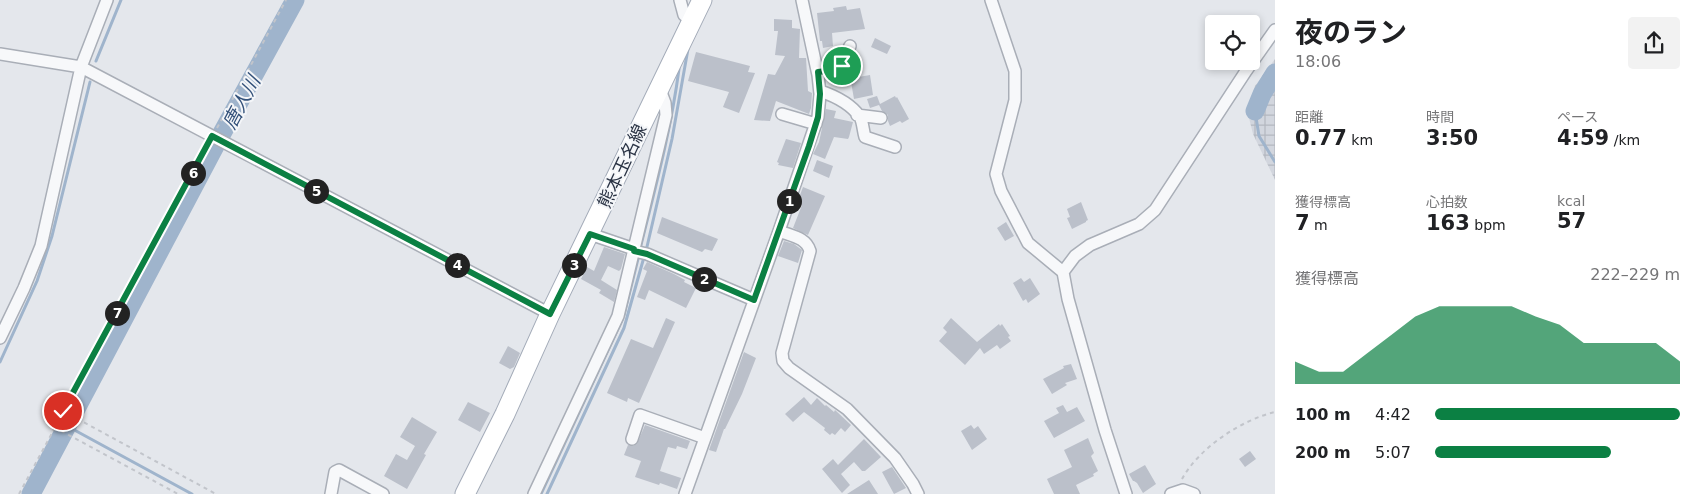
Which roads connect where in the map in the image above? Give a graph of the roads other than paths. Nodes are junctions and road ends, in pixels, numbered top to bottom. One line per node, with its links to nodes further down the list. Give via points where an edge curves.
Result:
1 (107, 0): 10 (street)
2 (680, 0): 6 (street, via 684,15)
3 (702, 0): 6 (main road, 熊本玉名線)
4 (802, 0): 11 (street)
5 (991, 0): 22 (street, via 1015,71 1015,100 996,174 1001,191 1028,243)
6 (692, 20): 12 (main road, 熊本玉名線)
7 (1275, 30): 22 (street, via 1155,210 1139,224 1090,245 1075,256)
8 (850, 46): 11 (street, via 842,66)
9 (0, 54): 10 (street)
10 (81, 66): 24 (street); 25 (street, via 42,246)
11 (818, 72): 13 (street)
12 (659, 87): 20 (main road, 熊本玉名線); 21 (street, via 666,115)
13 (820, 91): 15 (street, via 833,95); 17 (street)
14 (782, 114): 17 (street)
15 (857, 115): 16 (street); 18 (street, via 861,118 865,137)
16 (881, 118)
17 (816, 124): 19 (street)
18 (895, 147)
19 (779, 232): 23 (street); 34 (street, via 803,240 810,251 782,353 783,360 789,368 847,409 895,458)
20 (590, 234): 21 (street); 24 (main road, 熊本玉名線)
21 (638, 251): 23 (street); 32 (street, via 618,316)
22 (1063, 272): 35 (street, via 1105,430)
23 (754, 300): 26 (street)
24 (550, 314): 31 (main road, 熊本玉名線)
25 (0, 338)
26 (705, 438): 27 (street, via 640,415); 33 (street)
27 (632, 439)
28 (1173, 493): 36 (street, via 1182,490)
29 (331, 494): 30 (street, via 335,472 339,470)
30 (383, 494)
31 (465, 494)
32 (534, 494)
33 (685, 494)
34 (918, 494)
35 (1126, 494)
36 (1194, 494)

